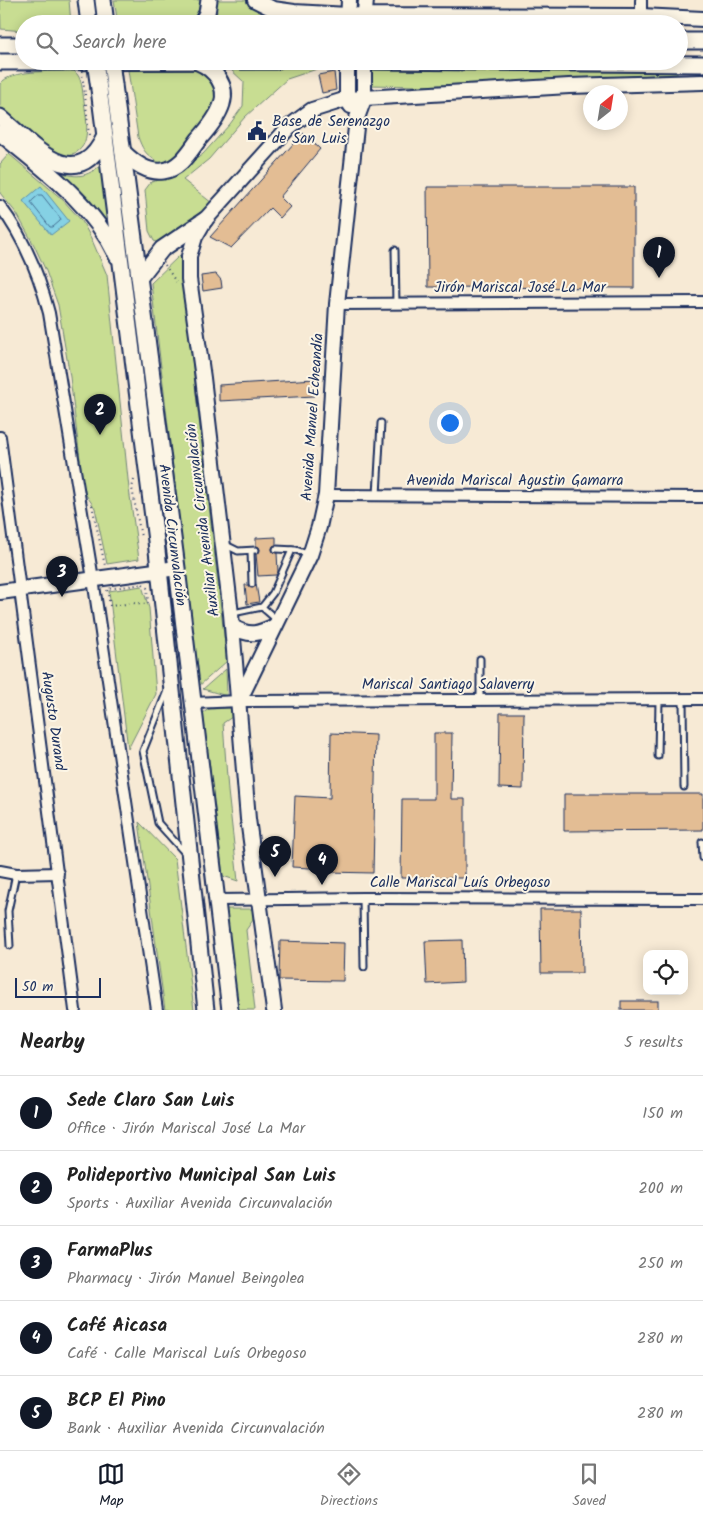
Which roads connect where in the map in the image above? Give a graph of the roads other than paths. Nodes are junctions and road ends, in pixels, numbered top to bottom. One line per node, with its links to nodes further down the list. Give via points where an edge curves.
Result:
1 (86, 0): 7 (main road)
2 (208, 0): 8 (main road)
3 (255, 0): 9 (street, via 273,9)
4 (348, 0): 10 (street)
5 (366, 0): 11 (street)
6 (641, 0): 12 (street)
7 (88, 15)
8 (206, 15)
9 (317, 15)
10 (348, 15)
11 (365, 15)
12 (642, 15)
13 (688, 18): 14 (street)
14 (703, 19)
15 (688, 42): 16 (main road)
16 (703, 42)
17 (1, 45): 18 (main road)
18 (15, 45)
19 (6, 62): 27 (main road)
20 (688, 64): 21 (main road)
21 (703, 64)
22 (94, 70): 34 (main road, Avenida Circunvalación, bridge, via 92,91)
23 (112, 70): 35 (main road, Avenida Circunvalación, bridge)
24 (211, 70): 35 (main road, via 221,83 222,104 217,116 185,158 162,172 135,163)
25 (347, 70): 30 (street)
26 (364, 70): 29 (street, Avenida Manuel Echeandía)
27 (0, 72)
28 (703, 82): 29 (street, Auxiliar Avenida Circunvalación)
29 (364, 94): 30 (street, Auxiliar Avenida Circunvalación); 32 (street, Avenida Manuel Echeandía)
30 (347, 96): 32 (street); 37 (street, Auxiliar Avenida Circunvalación, via 312,110 289,127)
31 (0, 117): 34 (main road, via 46,156 65,164 76,165 90,159)
32 (357, 118): 42 (street, Avenida Manuel Echeandía)
33 (0, 132): 39 (main road, via 80,202 106,234)
34 (105, 136): 39 (main road, Avenida Circunvalación)
35 (123, 152): 40 (main road, Avenida Circunvalación)
36 (0, 206): 56 (street, via 37,270 50,313)
37 (206, 220): 40 (main road, via 168,245); 50 (street, Auxiliar Avenida Circunvalación, via 195,237 188,268)
38 (395, 250): 43 (lane)
39 (123, 269): 55 (main road, Avenida Circunvalación)
40 (140, 277): 54 (main road, Avenida Circunvalación)
41 (703, 302): 43 (street, Jirón Mariscal José La Mar)
42 (337, 304): 43 (street, Jirón Mariscal José La Mar); 47 (street, Avenida Manuel Echeandía)
43 (396, 304)
44 (381, 423): 48 (lane)
45 (0, 437): 46 (street, Augusto Durand)
46 (2, 461): 58 (street, Augusto Durand)
47 (326, 495): 48 (street, Avenida Mariscal Agustin Gamarra); 53 (street, Avenida Manuel Echeandía)
48 (377, 495): 49 (street, Avenida Mariscal Agustin Gamarra)
49 (703, 497)
50 (222, 542): 57 (lane, via 233,550 254,551); 63 (street, Auxiliar Avenida Circunvalación)
51 (276, 549): 52 (lane)
52 (292, 550): 53 (lane); 61 (lane, via 273,593)
53 (310, 555): 64 (street, Avenida Manuel Echeandía)
54 (177, 568): 55 (street); 72 (main road, Avenida Circunvalación)
55 (160, 570): 56 (street); 66 (main road, Avenida Circunvalación)
56 (92, 579): 58 (street); 88 (street)
57 (252, 584)
58 (21, 589): 59 (street); 79 (street, Augusto Durand)
59 (0, 592)
60 (254, 603): 62 (lane)
61 (262, 607): 62 (lane); 64 (lane)
62 (254, 610): 63 (lane)
63 (232, 620): 64 (street, via 243,633 258,634); 71 (street, Auxiliar Avenida Circunvalación)
64 (276, 623): 71 (street, Avenida Manuel Echeandía)
65 (480, 659): 68 (lane)
66 (172, 679): 76 (main road, Avenida Circunvalación); 76 (lane, via 143,751 158,823)
67 (703, 698): 70 (street, Mariscal Santiago Salaverry)
68 (480, 699): 69 (street, Mariscal Santiago Salaverry); 71 (street, Mariscal Santiago Salaverry)
69 (659, 699): 70 (street, Mariscal Santiago Salaverry); 73 (lane)
70 (683, 699): 74 (lane)
71 (239, 701): 72 (street, Mariscal Santiago Salaverry); 81 (street, Auxiliar Avenida Circunvalación, via 248,818)
72 (193, 703): 84 (main road, Avenida Circunvalación)
73 (658, 756)
74 (684, 787)
75 (702, 842): 77 (lane)
76 (189, 856): 89 (main road, Avenida Circunvalación)
77 (703, 858)
78 (0, 870): 80 (street)
79 (58, 873): 80 (street); 87 (street, Augusto Durand)
80 (16, 874): 85 (lane, via 8,911)
81 (259, 898): 82 (street, Calle Mariscal Luís Orbegoso); 84 (street, Calle Mariscal Luís Orbegoso); 91 (street, Auxiliar Avenida Circunvalación)
82 (363, 898): 83 (street, Calle Mariscal Luís Orbegoso); 86 (lane)
83 (703, 899)
84 (218, 900): 90 (main road, Avenida Circunvalación)
85 (10, 946)
86 (364, 967)
87 (75, 1010)
88 (157, 1010)
89 (206, 1010)
90 (230, 1010)
91 (274, 1010)

